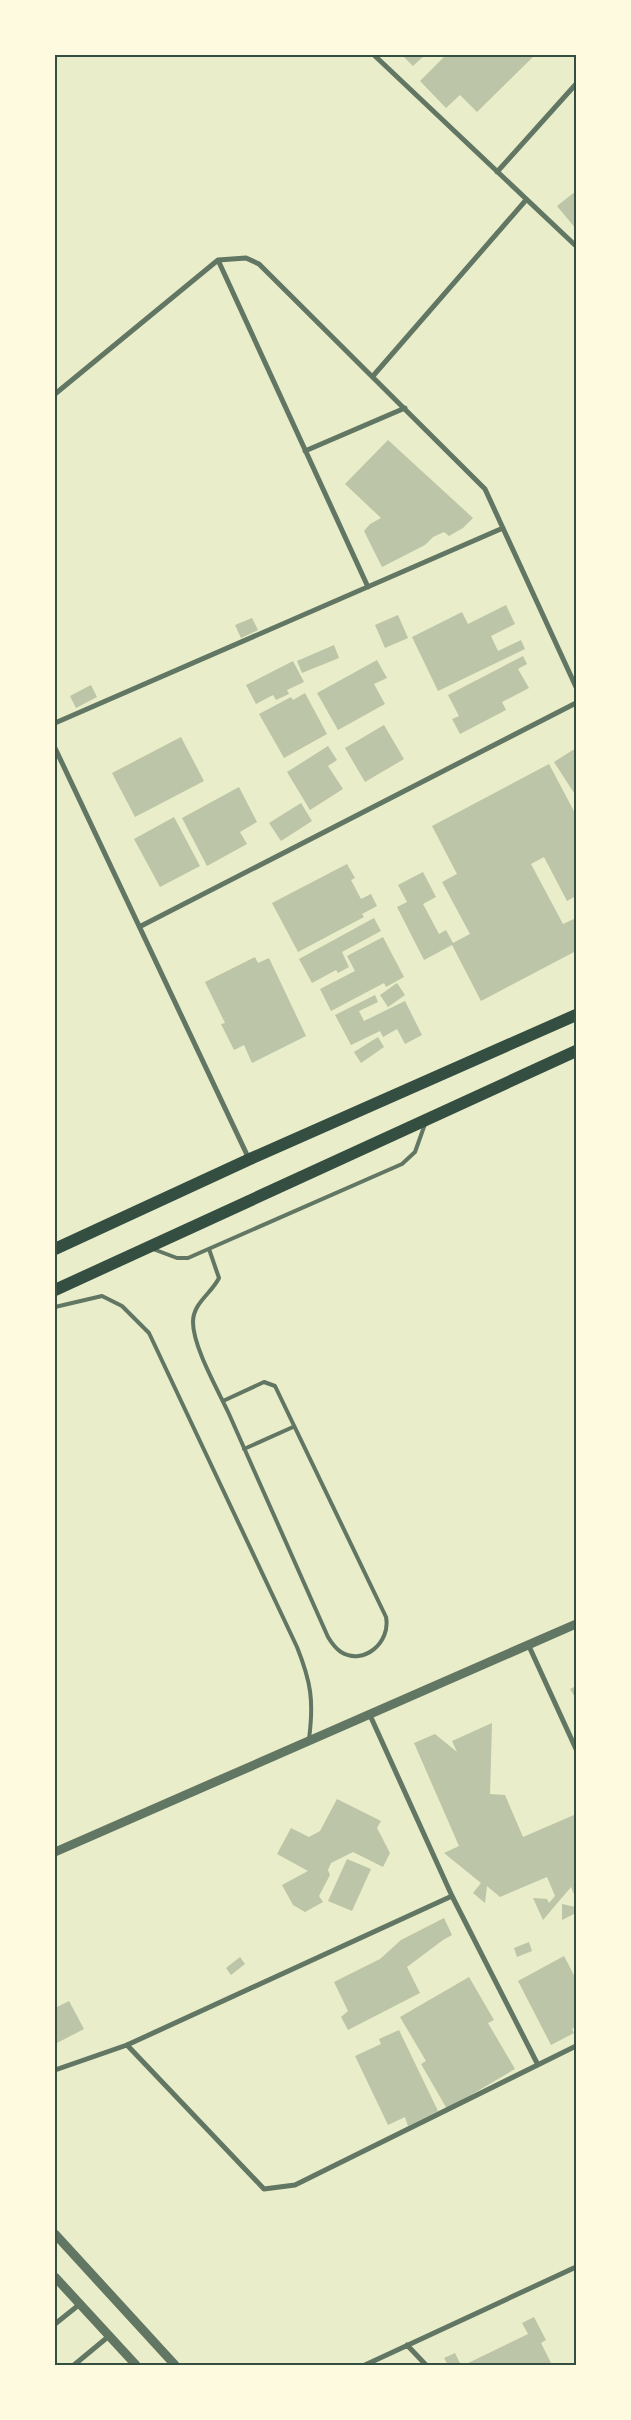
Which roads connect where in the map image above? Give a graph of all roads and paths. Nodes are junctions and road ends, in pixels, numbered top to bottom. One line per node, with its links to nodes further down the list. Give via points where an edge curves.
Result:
1 (374, 55): 3 (street)
2 (576, 84): 3 (street)
3 (497, 172): 4 (street)
4 (526, 200): 5 (street); 7 (street)
5 (576, 246)
6 (218, 260): 7 (street, via 246,258 259,264); 8 (street); 10 (street)
7 (373, 376): 9 (street)
8 (55, 394)
9 (405, 408): 10 (street); 11 (street, via 485,489)
10 (306, 452): 12 (street)
11 (503, 528): 12 (street); 13 (street)
12 (368, 587): 15 (street)
13 (576, 687)
14 (576, 703): 17 (street)
15 (55, 724)
16 (55, 748): 17 (street)
17 (140, 926): 21 (street)
18 (576, 1015): 21 (main road)
19 (576, 1051): 20 (main road)
20 (428, 1119): 22 (main road); 24 (lane, via 415,1152 402,1164)
21 (250, 1159): 23 (main road)
22 (148, 1247): 24 (lane, via 177,1258 188,1258); 25 (main road)
23 (55, 1249)
24 (209, 1249): 27 (lane, via 219,1278 213,1289 196,1305 194,1337)
25 (55, 1290)
26 (55, 1307): 33 (lane, via 102,1296 122,1306 149,1333 297,1647 311,1694 313,1712)
27 (223, 1401): 28 (lane, via 264,1382 270,1383 275,1386); 29 (lane)
28 (293, 1427): 29 (lane); 29 (lane, via 386,1617 388,1628 380,1645 360,1656 342,1653 328,1637)
29 (244, 1449)
30 (576, 1624): 31 (street)
31 (528, 1644): 32 (street); 34 (street)
32 (369, 1713): 33 (street); 36 (street)
33 (309, 1739): 35 (street)
34 (576, 1749)
35 (55, 1852)
36 (452, 1896): 37 (street); 39 (street)
37 (126, 2045): 39 (street, via 264,2189 295,2185); 40 (street)
38 (576, 2046): 39 (street)
39 (538, 2065)
40 (55, 2070)
41 (55, 2234): 50 (street)
42 (576, 2267): 47 (street)
43 (55, 2277): 44 (street)
44 (80, 2304): 45 (street); 46 (street)
45 (55, 2324)
46 (110, 2336): 48 (street); 49 (street)
47 (407, 2345): 51 (street); 52 (street)
48 (74, 2365)
49 (136, 2365)
50 (176, 2365)
51 (365, 2365)
52 (426, 2365)

